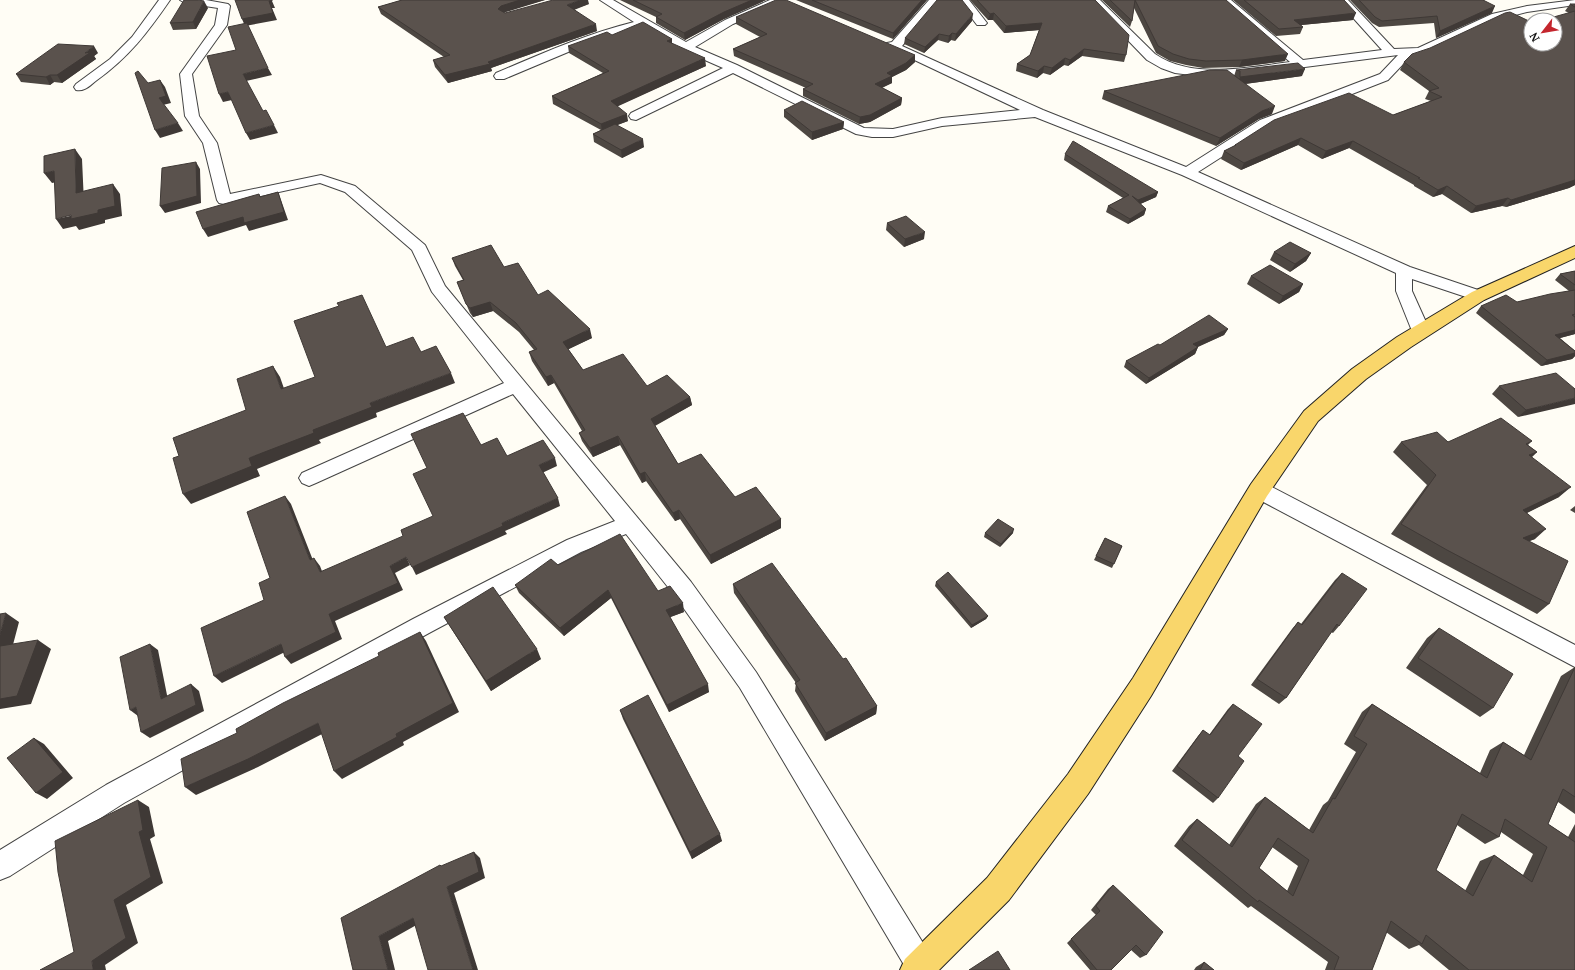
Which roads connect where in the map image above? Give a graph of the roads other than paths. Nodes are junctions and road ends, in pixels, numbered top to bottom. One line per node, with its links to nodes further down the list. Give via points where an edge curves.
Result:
1 (164, 0): 23 (street, via 136,39 114,62)
2 (185, 0): 31 (street, via 224,6 221,25 186,74 192,116 210,143 224,200 322,179 350,189 418,248 438,288)
3 (605, 0): 13 (street)
4 (935, 0): 16 (street)
5 (963, 0): 14 (street)
6 (1094, 0): 20 (street, via 1159,63 1174,69 1236,72)
7 (1224, 0): 20 (street)
8 (1342, 0): 19 (street)
9 (783, 1): 17 (street, via 729,22)
10 (1575, 2): 12 (street)
11 (1512, 3): 12 (street)
12 (1527, 9): 18 (street, via 1496,16)
13 (643, 23): 17 (street); 22 (street, via 562,49)
14 (981, 23)
15 (880, 41): 16 (street)
16 (895, 46): 24 (street)
17 (686, 47): 21 (street)
18 (1421, 51): 19 (street); 26 (street, via 1403,57 1384,77 1265,123)
19 (1390, 52): 20 (street)
20 (1300, 64)
21 (733, 68): 24 (street, via 861,131 876,134 1000,114); 25 (street)
22 (500, 76)
23 (80, 87)
24 (1038, 113): 26 (street)
25 (636, 116)
26 (1186, 172): 28 (street)
27 (1575, 251): 29 (main road)
28 (1404, 271): 29 (street); 30 (street, via 1404,291)
29 (1478, 296): 30 (main road)
30 (1421, 331): 33 (main road, via 1359,374 1312,416)
31 (516, 385): 32 (street); 34 (street)
32 (309, 478)
33 (1259, 490): 35 (street); 37 (main road, via 1142,687 1078,784 998,889)
34 (629, 524): 36 (street, via 574,546 414,630 115,794); 37 (street, via 683,589 748,680)
35 (1575, 657)
36 (0, 866)
37 (918, 968)

